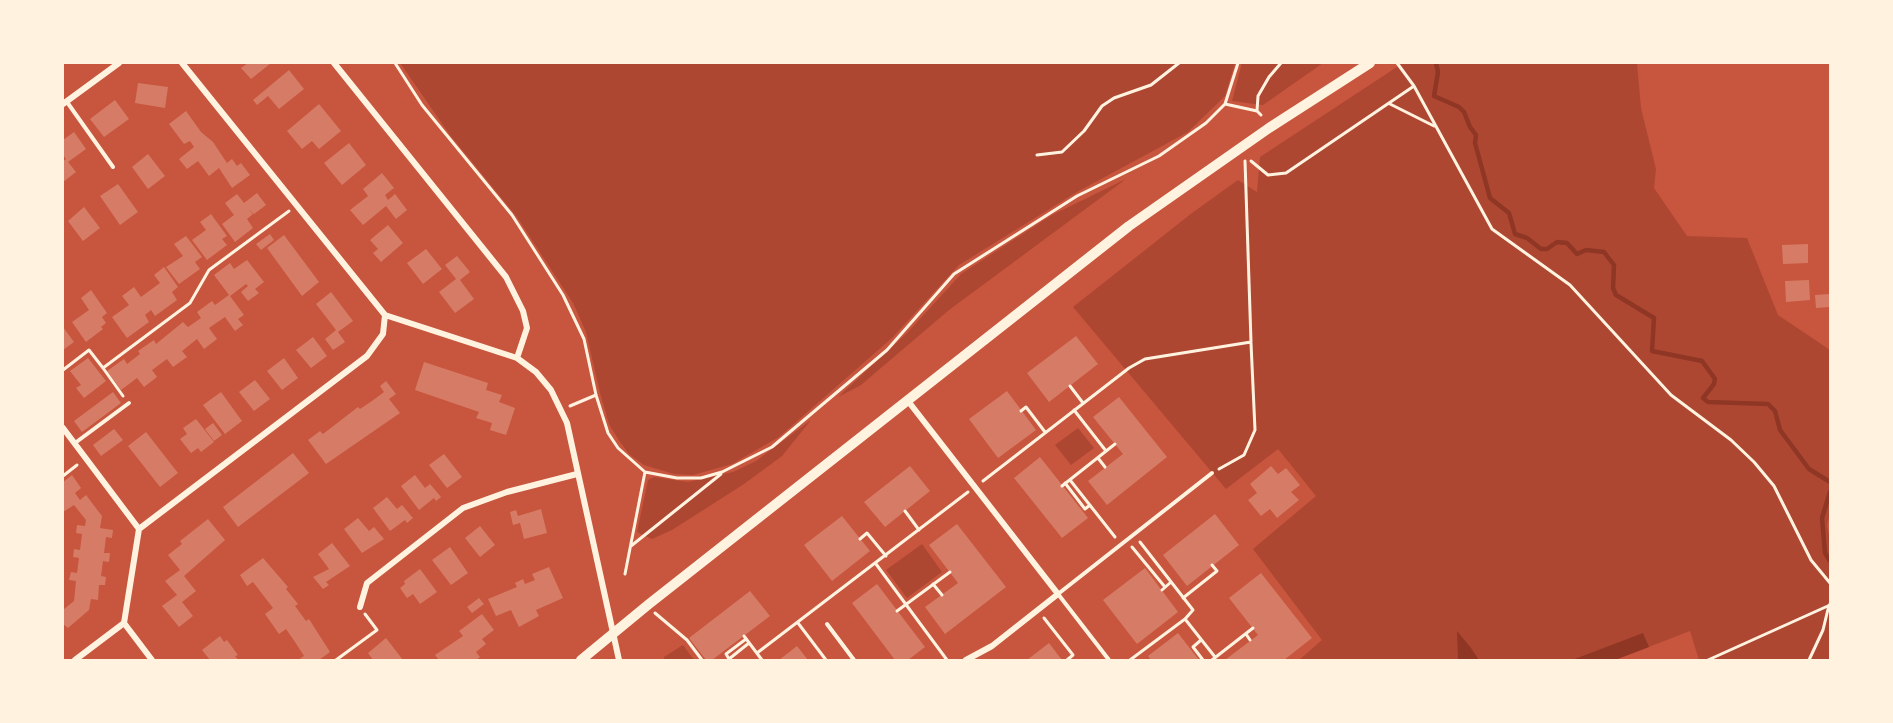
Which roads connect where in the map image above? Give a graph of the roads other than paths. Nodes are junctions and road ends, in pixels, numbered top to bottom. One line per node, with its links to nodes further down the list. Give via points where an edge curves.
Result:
1 (119, 63): 5 (street)
2 (182, 63): 7 (street)
3 (334, 63): 8 (street, via 506,277 527,328)
4 (1370, 63): 9 (main road, via 1129,226)
5 (65, 103): 6 (lane)
6 (113, 166)
7 (385, 315): 8 (street); 15 (street, via 383,334 368,356)
8 (517, 358): 14 (street, via 536,372 561,409)
9 (908, 402): 16 (street); 20 (main road)
10 (129, 403): 12 (lane)
11 (63, 430): 12 (street)
12 (75, 444): 15 (street)
13 (1212, 473): 16 (lane)
14 (577, 474): 17 (street, via 463,508 367,583); 20 (street)
15 (139, 529): 18 (street)
16 (1058, 594): 26 (street, via 992,646); 27 (lane)
17 (360, 607)
18 (123, 623): 21 (street); 22 (street)
19 (827, 624): 25 (lane)
20 (614, 632): 23 (main road); 24 (street)
21 (75, 660)
22 (152, 660)
23 (581, 660)
24 (619, 660)
25 (854, 660)
26 (966, 660)
27 (1109, 660)

